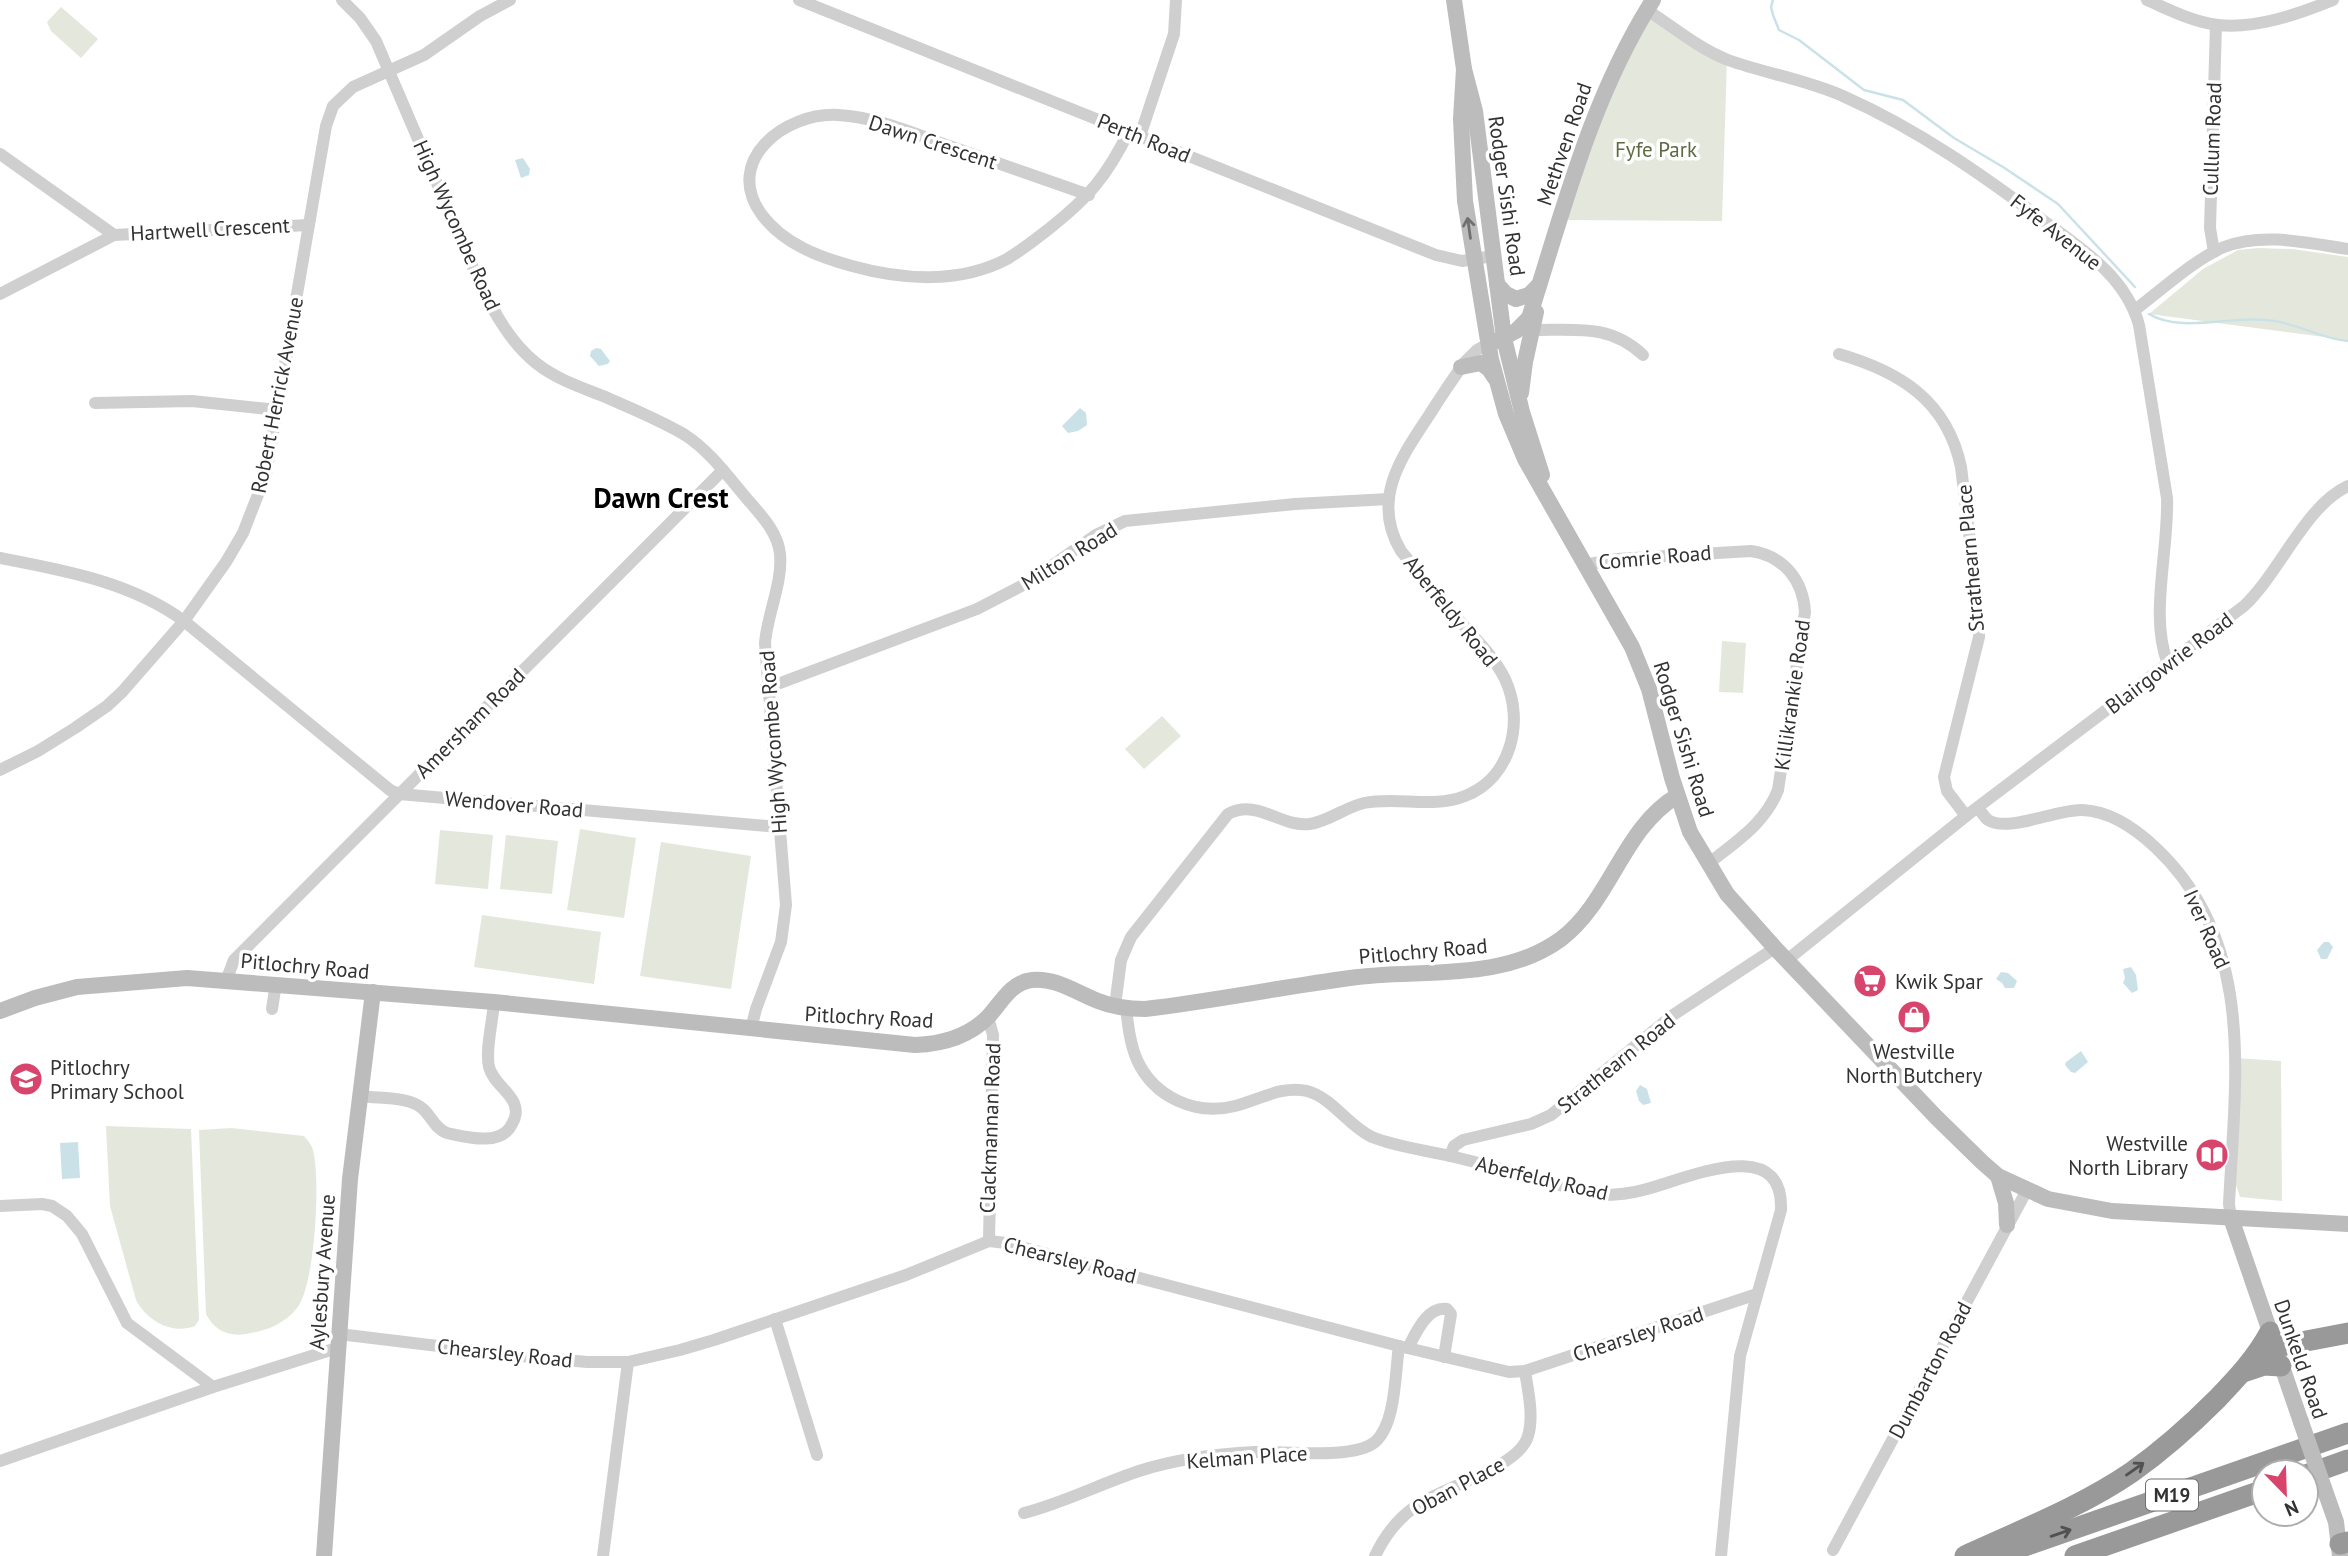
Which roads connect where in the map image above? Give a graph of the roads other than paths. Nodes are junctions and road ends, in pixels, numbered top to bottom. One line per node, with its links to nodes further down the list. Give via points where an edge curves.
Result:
1 (342, 0): 11 (street, via 367,26)
2 (510, 0): 11 (street, via 424,55)
3 (799, 0): 12 (street, Perth Road)
4 (1176, 0): 12 (street, Dawn Crescent, via 1174,34)
5 (1454, 0): 10 (street, Rodger Sishi Road)
6 (2147, 0): 9 (street)
7 (2333, 0): 9 (street, via 2279,18)
8 (1650, 5): 22 (street, Methven Road, via 1617,61 1595,112); 24 (street, Fyfe Avenue, via 1725,59 1821,87 1919,134 1972,167 2081,248 2120,286)
9 (2216, 25): 18 (street, Cullum Road, via 2210,228)
10 (1464, 69): 19 (street, Rodger Sishi Road, via 1475,111); 20 (street, Rodger Sishi Road, one-way to 10, via 1465,201)
11 (390, 71): 15 (street, Robert Herrick Avenue, via 353,87 333,106); 35 (street, High Wycombe Road, via 481,286 521,349 559,378 685,435)
12 (1135, 134): 14 (street, Dawn Crescent); 20 (street, Perth Road, via 1436,255)
13 (0, 154): 16 (street)
14 (1088, 195): 14 (street, Dawn Crescent, via 1008,258 971,272 925,277 868,270 822,258 799,246 763,216 750,181 754,160 767,141 790,124 835,115 869,119)
15 (309, 225): 16 (street, Hartwell Crescent); 34 (street, Robert Herrick Avenue)
16 (114, 235): 23 (street, Hartwell Crescent)
17 (2348, 249): 18 (street, via 2268,240)
18 (2214, 252): 24 (street)
19 (1493, 256): 20 (street, Perth Road); 21 (street, Rodger Sishi Road)
20 (1474, 260): 27 (street, Rodger Sishi Road)
21 (1497, 284): 22 (street, via 1516,299); 26 (street, Rodger Sishi Road)
22 (1538, 290): 25 (street); 26 (street, Methven Road, via 1526,322)
23 (0, 294)
24 (2135, 310): 43 (street, Fyfe Avenue, via 2167,498 2160,618)
25 (1533, 330): 29 (street, via 1598,332 1623,339); 33 (street)
26 (1504, 338): 27 (street); 33 (street, Rodger Sishi Road)
27 (1488, 344): 30 (street, Aberfeldy Road); 31 (street, Rodger Sishi Road)
28 (1839, 354): 49 (street, Strathearn Place, via 1860,360 1921,394 1949,427 1956,443 1979,636 1944,777 1947,791)
29 (1643, 355)
30 (1461, 368): 31 (street, via 1481,363); 38 (street, Aberfeldy Road, via 1401,457)
31 (1497, 380): 37 (street, Rodger Sishi Road, via 1517,444)
32 (95, 403): 34 (street, via 192,401)
33 (1520, 408): 37 (street, Rodger Sishi Road)
34 (278, 410): 42 (street, Robert Herrick Avenue, via 254,510 226,562)
35 (723, 470): 44 (street, High Wycombe Road, via 768,524 780,552 766,630); 46 (street, Amersham Road)
36 (2348, 486): 43 (street, Blairgowrie Road, via 2317,509 2254,596)
37 (1546, 492): 41 (street, Rodger Sishi Road)
38 (1389, 499): 44 (street, Milton Road, via 1125,521 977,609); 58 (street, Aberfeldy Road, via 1391,532 1401,551 1505,679 1513,720 1506,760 1479,790 1449,801 1364,803 1311,824 1250,809 1228,814 1131,937 1121,960)
39 (1725, 551): 41 (street, Comrie Road); 51 (street, Killikrankie Road, via 1762,552 1780,561 1800,585 1805,612 1773,804 1762,819)
40 (0, 558): 42 (street, via 103,582 145,598)
41 (1584, 565): 47 (street, Rodger Sishi Road, via 1632,647 1649,689)
42 (184, 621): 45 (street, Robert Herrick Avenue, via 107,706); 46 (street)
43 (2168, 664): 48 (street, Blairgowrie Road)
44 (766, 688): 50 (street, High Wycombe Road)
45 (0, 770)
46 (398, 794): 50 (street, Wendover Road); 54 (street, Amersham Road, via 234,960)
47 (1677, 796): 51 (street, Rodger Sishi Road); 58 (street, Pitlochry Road, via 1649,819 1595,902 1571,930 1519,961 1484,968 1354,977 1145,1009)
48 (1978, 808): 49 (street, Blairgowrie Road); 68 (street, Iver Road, via 1989,820 2002,824 2075,810 2104,814 2149,842 2194,893 2224,961 2233,1006)
49 (1966, 816): 53 (street)
50 (779, 827): 62 (street, High Wycombe Road, via 786,892 783,930)
51 (1708, 864): 52 (street, Rodger Sishi Road, via 1727,894)
52 (1775, 948): 53 (street, Rodger Sishi Road); 64 (street, Strathearn Road, via 1673,1015 1551,1115 1463,1140)
53 (1787, 960): 65 (street, Rodger Sishi Road, via 1936,1117)
54 (226, 981): 55 (street, Pitlochry Road); 60 (street, Pitlochry Road, via 187,978 76,987)
55 (276, 984): 56 (street, Pitlochry Road); 59 (street)
56 (373, 992): 57 (street, Pitlochry Road); 63 (street, Aylesbury Avenue)
57 (494, 1002): 62 (street, Pitlochry Road); 63 (street, via 489,1064 515,1108 508,1131 489,1139 447,1133 411,1102)
58 (1120, 1007): 61 (street, Pitlochry Road, via 1055,982 1031,980 1014,987); 64 (street, Aberfeldy Road, via 1138,1062 1152,1082 1176,1101 1221,1109 1283,1091 1306,1091 1319,1096 1364,1133)
59 (272, 1009)
60 (0, 1011)
61 (988, 1017): 62 (street, Pitlochry Road, via 959,1037 925,1045); 71 (street, Clackmannan Road, via 993,1035)
62 (751, 1029)
63 (361, 1097): 75 (street, Aylesbury Avenue)
64 (1450, 1156): 72 (street, Aberfeldy Road, via 1600,1195 1641,1191 1731,1166 1763,1170 1778,1185 1781,1210)
65 (1998, 1175): 66 (street, Rodger Sishi Road); 70 (street)
66 (2027, 1190): 68 (street, Rodger Sishi Road, via 2059,1202 2112,1211); 70 (street, Dumbarton Road)
67 (0, 1206): 82 (street, via 42,1204 67,1216 82,1234 127,1323)
68 (2231, 1217): 69 (street, Rodger Sishi Road); 77 (street, Dunkeld Road)
69 (2348, 1224)
70 (2007, 1225): 91 (street, Dumbarton Road)
71 (989, 1241): 73 (street, Chearsley Road, via 906,1275); 76 (street, Chearsley Road)
72 (1758, 1294): 80 (street, Chearsley Road); 95 (street, Aberfeldy Road, via 1740,1356)
73 (775, 1319): 79 (street, Chearsley Road); 84 (street)
74 (2348, 1333): 77 (highway)
75 (338, 1341): 79 (street, Chearsley Road); 82 (street, Chearsley Road); 92 (street, Aylesbury Avenue)
76 (1403, 1347): 78 (street, Chearsley Road); 78 (street, via 1436,1309 1447,1309 1451,1314); 89 (street, Kelman Place, via 1389,1422 1369,1447 1184,1460 1142,1470)
77 (2275, 1349): 81 (highway, via 2256,1356); 81 (highway, via 2264,1365); 90 (street, Dunkeld Road, bridge)
78 (1444, 1357): 80 (street, Chearsley Road, via 1497,1371)
79 (628, 1362): 93 (street)
80 (1525, 1371): 94 (street, Oban Place, via 1530,1424 1520,1451 1416,1506 1391,1528)
81 (2243, 1372): 96 (highway, one-way to 81, via 2130,1473 2184,1431)
82 (213, 1387): 86 (street, Chearsley Road)
83 (2348, 1433): 97 (highway, M19, one-way to 83)
84 (817, 1455)
85 (2348, 1460): 87 (highway)
86 (0, 1461)
87 (2320, 1470)
88 (2250, 1495): 98 (highway, M19)
89 (1024, 1513)
90 (2343, 1547)
91 (1833, 1550)
92 (324, 1556)
93 (603, 1556)
94 (1376, 1556)
95 (1721, 1556)
96 (1965, 1556)
97 (1996, 1556)
98 (2075, 1556)

